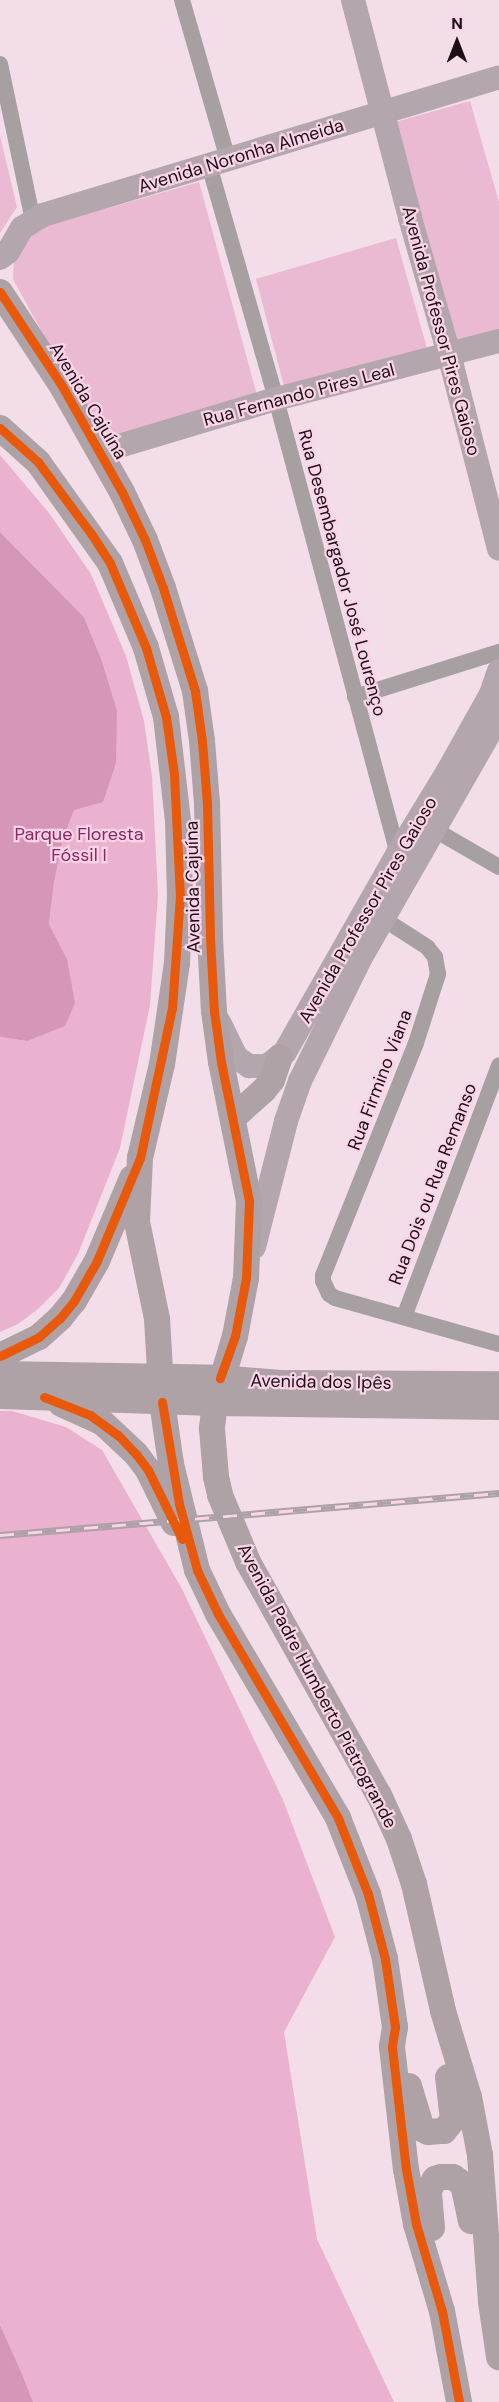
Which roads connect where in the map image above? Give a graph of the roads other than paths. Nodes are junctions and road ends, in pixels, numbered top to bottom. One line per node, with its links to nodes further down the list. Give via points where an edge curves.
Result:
1 (182, 0): 6 (street, Rua Desembargador José Lourenço)
2 (353, 0): 5 (main road, Avenida Professor Pires Gaioso)
3 (0, 64): 7 (street)
4 (499, 77): 5 (main road, Avenida Noronha Almeida)
5 (381, 113): 6 (main road, Avenida Noronha Almeida); 11 (main road, Avenida Professor Pires Gaioso)
6 (219, 162): 7 (main road, Avenida Noronha Almeida); 12 (street, Rua Desembargador José Lourenço)
7 (33, 220): 8 (main road, via 22,228)
8 (0, 258)
9 (0, 292): 14 (main road, Avenida Cajuína, via 62,386)
10 (499, 341): 11 (main road, Rua Fernando Pires Leal)
11 (449, 354): 12 (main road, Rua Fernando Pires Leal); 15 (main road, Avenida Professor Pires Gaioso)
12 (276, 399): 14 (main road, Rua Fernando Pires Leal); 18 (street, Rua Desembargador José Lourenço)
13 (0, 428): 28 (main road, Avenida Cajuína, via 38,462 110,563 146,648 166,717 178,821 177,963 162,1064)
14 (99, 452): 24 (main road, Avenida Cajuína, via 145,540 195,691 207,803)
15 (499, 549)
16 (499, 652): 18 (street)
17 (499, 671): 21 (main road, Avenida Professor Pires Gaioso, via 491,694 454,762)
18 (355, 697): 21 (street, Rua Desembargador José Lourenço)
19 (499, 716): 20 (main road)
20 (435, 830): 22 (street); 23 (main road)
21 (398, 853): 23 (main road, Avenida Professor Pires Gaioso)
22 (499, 867)
23 (371, 926): 25 (main road, Avenida Professor Pires Gaioso); 29 (main road, via 300,1081); 30 (street, Rua Firmino Viana, via 427,947 435,957 438,974 416,1043 323,1275 325,1287 335,1298)
24 (214, 1011): 25 (main road, via 241,1062 259,1068); 27 (main road, Avenida Cajuína)
25 (280, 1057): 27 (main road, via 272,1080)
26 (499, 1065): 30 (street, Rua Dois ou Rua Remanso)
27 (234, 1117): 29 (main road, Avenida Cajuína, via 249,1202)
28 (140, 1158): 32 (main road, via 97,1261 74,1301 39,1337); 34 (main road, Avenida Cajuína, via 137,1222 157,1319)
29 (246, 1278): 35 (main road, Avenida Cajuína, via 235,1335)
30 (404, 1317): 31 (street)
31 (499, 1344)
32 (0, 1356)
33 (0, 1374): 34 (main road, Avenida dos Ipês)
34 (161, 1376): 35 (main road, Avenida dos Ipês); 39 (main road, Avenida Cajuína)
35 (220, 1378): 36 (main road, Avenida dos Ipês, via 282,1383); 39 (main road); 40 (main road, Avenida Cajuína)
36 (499, 1384)
37 (0, 1396): 38 (main road, Avenida dos Ipês)
38 (44, 1397): 39 (main road, Avenida dos Ipês); 42 (main road, via 90,1415 136,1454 148,1470)
39 (162, 1402): 40 (main road, Avenida dos Ipês); 42 (main road, via 177,1494)
40 (215, 1404): 41 (main road, Avenida dos Ipês); 43 (main road, Avenida Padre Humberto Pietrogrande, via 213,1456 224,1506 248,1562 380,1795 414,1884)
41 (499, 1407)
42 (197, 1570): 44 (main road, via 218,1614 338,1818 352,1849 385,1959)
43 (443, 2011): 44 (main road, via 443,2050 453,2110 453,2120 444,2131 428,2132 418,2123); 45 (main road, Avenida Padre Humberto Pietrogrande, via 469,2097 480,2155)
44 (395, 2028): 46 (main road, via 392,2047 406,2169 416,2224)
45 (491, 2302): 46 (main road, via 480,2269 465,2189 458,2179 445,2176 435,2179 429,2196); 47 (main road, Avenida Padre Humberto Pietrogrande)
46 (442, 2311): 48 (main road)
47 (499, 2357)
48 (459, 2402)

